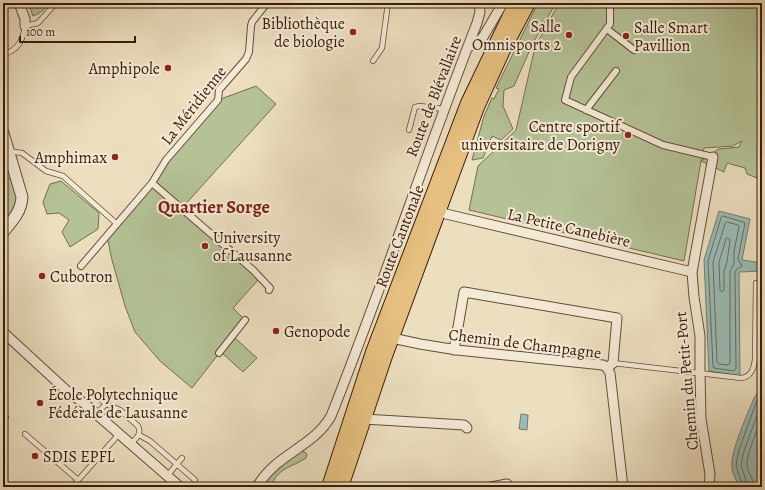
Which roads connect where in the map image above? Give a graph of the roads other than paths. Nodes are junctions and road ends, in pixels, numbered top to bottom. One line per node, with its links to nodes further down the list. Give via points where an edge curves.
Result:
1 (19, 3): 10 (street)
2 (56, 3): 10 (lane, via 38,23)
3 (268, 3): 23 (street, La Méridienne, via 252,22 246,59 219,90 218,100 166,160)
4 (388, 3): 15 (lane, via 382,48)
5 (479, 3): 12 (street, Route de Blévallaire, via 480,12)
6 (503, 3): 12 (street, via 483,37)
7 (516, 3): 29 (main road, Route Cantonale, via 473,89)
8 (528, 3): 26 (main road, Route Cantonale, via 477,107)
9 (613, 3): 11 (street)
10 (25, 26): 14 (lane, via 21,42 14,50)
11 (607, 29): 13 (street); 18 (street, via 571,78 564,100)
12 (468, 47): 17 (street, Route de Blévallaire)
13 (634, 50)
14 (3, 54)
15 (373, 61)
16 (616, 71): 18 (street)
17 (443, 110): 19 (lane, via 416,107); 59 (street, Route de Blévallaire, via 359,347 331,416 308,443 271,468)
18 (586, 110): 22 (street, via 663,145)
19 (409, 130)
20 (3, 133): 21 (street)
21 (8, 151): 25 (lane, via 22,153 46,171 63,176); 28 (street, via 22,204 18,214)
22 (713, 157): 31 (street, Chemin du Petit-Port)
23 (152, 183): 27 (street, La Méridienne); 33 (street, via 253,270 270,288)
24 (81, 184): 25 (lane)
25 (77, 189): 27 (lane)
26 (439, 210): 31 (street, La Petite Canebière, via 446,214); 34 (main road, Route Cantonale)
27 (117, 224): 30 (street, La Méridienne)
28 (3, 232)
29 (409, 258): 34 (main road, via 414,262 414,266); 60 (main road, Route Cantonale, via 373,352)
30 (81, 266)
31 (692, 272): 41 (street, Chemin du Petit-Port, via 700,336)
32 (756, 283): 41 (lane, via 755,359 752,371 748,376 741,378)
33 (269, 290)
34 (405, 303): 37 (main road, Route Cantonale)
35 (245, 320): 39 (street)
36 (4, 335): 44 (street)
37 (392, 338): 38 (street, Chemin de Champagne); 45 (main road, Route Cantonale)
38 (454, 350): 40 (street, Chemin de Champagne); 40 (street, via 464,292 617,318)
39 (219, 353)
40 (610, 366): 41 (lane); 63 (street, Chemin de Champagne)
41 (700, 374): 64 (street, Chemin du Petit-Port, via 702,419 710,474)
42 (90, 390): 43 (lane)
43 (106, 404): 44 (lane); 49 (lane, via 120,410 136,424 140,429)
44 (96, 414): 48 (street)
45 (364, 419): 46 (street, via 464,425); 61 (main road, Route Cantonale)
46 (467, 428)
47 (26, 434): 54 (lane)
48 (119, 434): 50 (street); 54 (lane)
49 (139, 435): 50 (lane); 52 (lane)
50 (131, 444): 53 (street)
51 (182, 458): 52 (lane)
52 (177, 464): 53 (lane); 55 (lane)
53 (167, 476): 58 (street)
54 (78, 480): 57 (lane)
55 (195, 480)
56 (507, 484): 62 (street)
57 (72, 487)
58 (180, 487)
59 (257, 487)
60 (329, 487)
61 (341, 487)
62 (491, 487)
63 (623, 487)
64 (709, 487)

